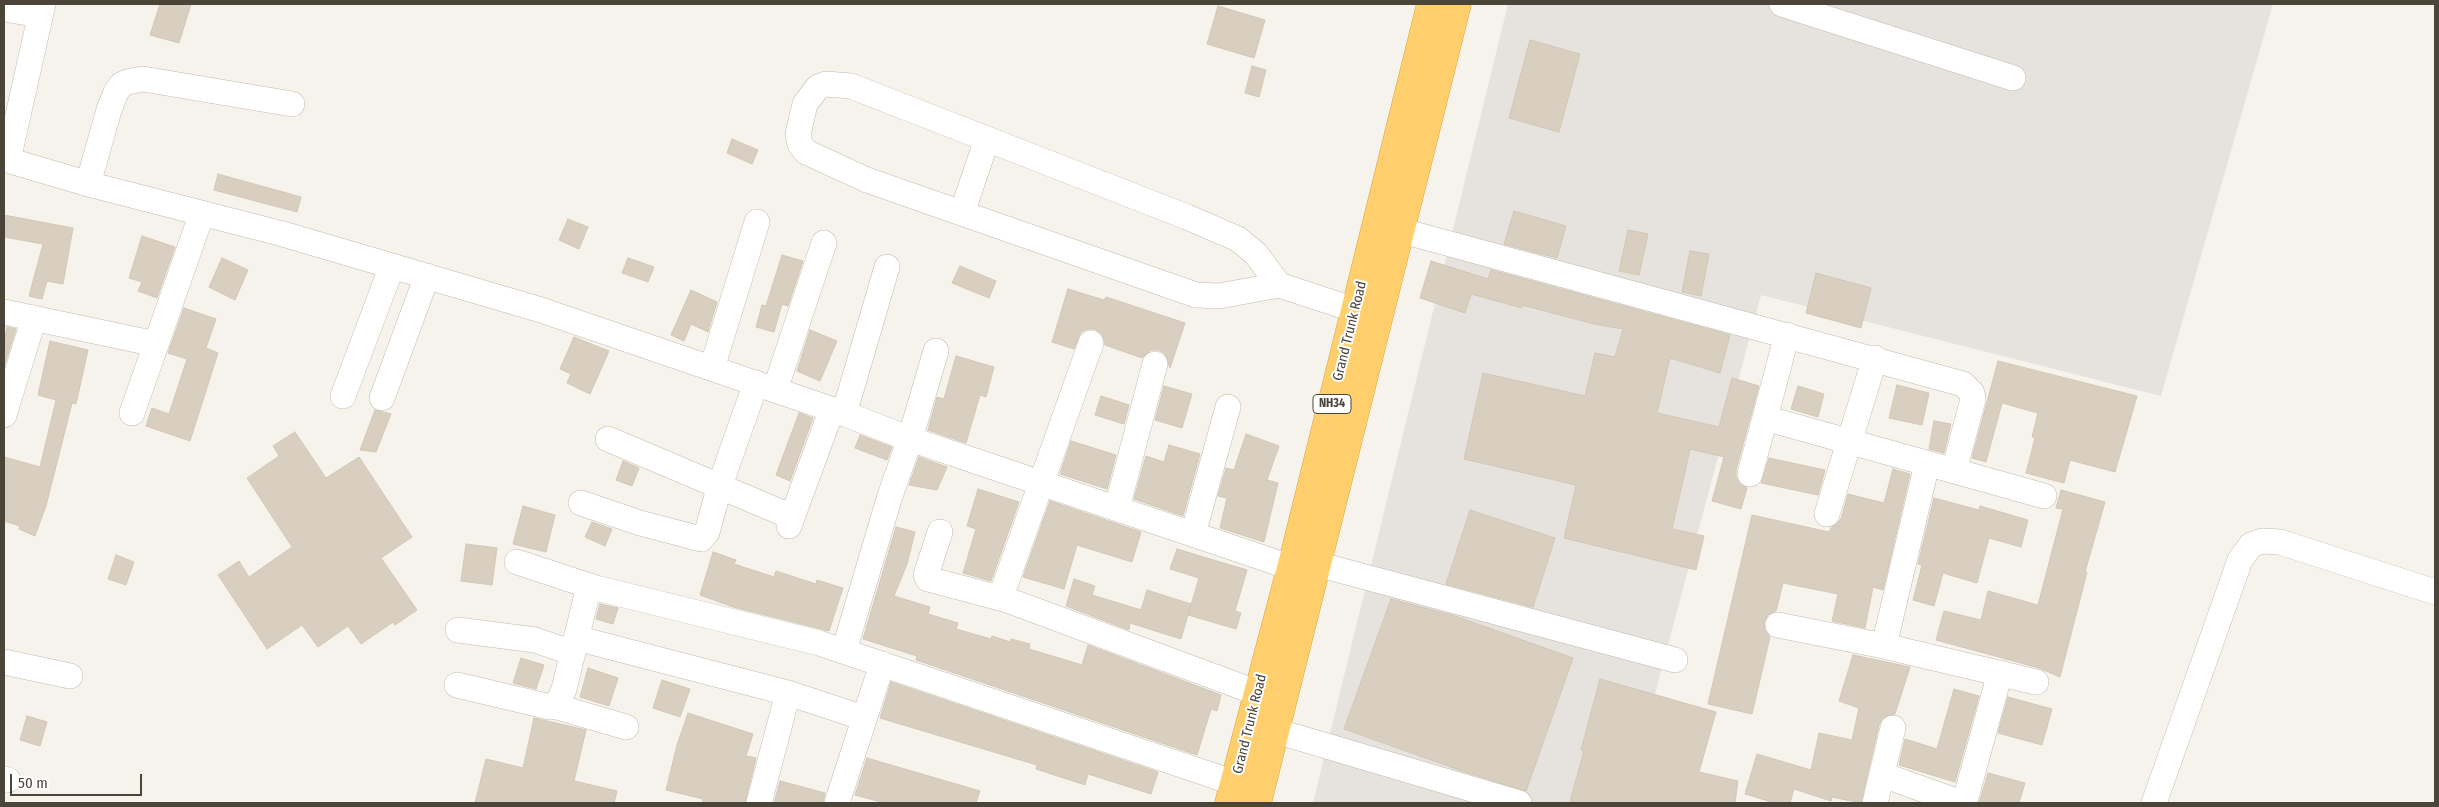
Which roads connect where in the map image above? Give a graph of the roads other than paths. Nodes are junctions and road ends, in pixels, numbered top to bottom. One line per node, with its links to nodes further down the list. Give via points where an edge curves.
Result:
1 (1431, 4): 20 (highway, Grand Trunk Road / NH34)
2 (1457, 4): 14 (highway, Grand Trunk Road / NH34)
3 (1782, 4): 6 (street)
4 (4, 9): 5 (street)
5 (42, 10): 9 (street)
6 (2013, 78)
7 (292, 104): 10 (street, via 143,80 127,82 116,92 109,110)
8 (987, 139): 12 (street); 12 (street, via 840,84 818,87 806,104 798,134 806,152 866,180); 19 (street, via 1238,239 1256,254)
9 (6, 160): 10 (street)
10 (88, 184): 11 (street)
11 (202, 213): 16 (street); 25 (street)
12 (962, 213): 19 (street, via 1196,295 1219,296)
13 (757, 222): 29 (street)
14 (1399, 230): 23 (street); 53 (highway, Grand Trunk Road / NH34)
15 (824, 243): 30 (street)
16 (392, 266): 18 (street); 31 (street)
17 (887, 267): 35 (street)
18 (427, 276): 29 (street, via 542,310); 32 (street)
19 (1278, 286): 20 (street)
20 (1355, 310): 54 (highway, Grand Trunk Road / NH34)
21 (4, 312): 22 (street)
22 (34, 318): 25 (street); 36 (street)
23 (1787, 335): 27 (street); 37 (street)
24 (1091, 343): 44 (street)
25 (156, 344): 34 (street)
26 (936, 351): 39 (street)
27 (1875, 358): 40 (street); 42 (street, via 1969,388 1973,399)
28 (1155, 364): 48 (street)
29 (712, 368): 30 (street)
30 (766, 387): 35 (street); 45 (street)
31 (343, 396)
32 (382, 398)
33 (1228, 407): 51 (street)
34 (132, 412)
35 (838, 412): 39 (street); 45 (street, via 790,522)
36 (4, 415)
37 (1765, 418): 40 (street); 43 (street)
38 (608, 439): 45 (street)
39 (910, 439): 44 (street); 62 (street)
40 (1850, 443): 41 (street); 49 (street)
41 (1927, 464): 42 (street); 61 (street)
42 (1954, 471): 46 (street)
43 (1750, 474)
44 (1042, 482): 48 (street); 57 (street, via 1004,588 1003,596)
45 (720, 485): 47 (street, via 707,532 701,539 648,526)
46 (2044, 496)
47 (581, 503)
48 (1118, 508): 51 (street)
49 (1827, 514)
50 (940, 532): 57 (street, via 926,575 928,579)
51 (1193, 534): 54 (street)
52 (517, 562): 55 (street)
53 (1317, 564): 63 (street); 76 (highway, Grand Trunk Road / NH34)
54 (1290, 568): 71 (highway, Grand Trunk Road / NH34)
55 (589, 586): 60 (street); 62 (street)
56 (2435, 592): 84 (street, via 2280,542 2262,541 2251,545 2240,560)
57 (1007, 600): 71 (street)
58 (1778, 625): 61 (street)
59 (458, 630): 60 (street)
60 (574, 645): 70 (street); 72 (street, via 560,703)
61 (1884, 646): 66 (street)
62 (844, 651): 65 (street)
63 (1675, 660)
64 (4, 662): 67 (street)
65 (882, 664): 73 (street); 78 (street)
66 (2000, 673): 68 (street); 77 (street, via 1966,797 1956,801)
67 (70, 676)
68 (2036, 682)
69 (457, 685): 72 (street)
70 (788, 693): 73 (street); 79 (street)
71 (1258, 693): 78 (highway, Grand Trunk Road / NH34)
72 (554, 706): 74 (street)
73 (864, 718): 80 (street)
74 (626, 728)
75 (1893, 728): 77 (street)
76 (1276, 731): 81 (highway, Grand Trunk Road / NH34); 82 (street)
77 (1883, 775): 83 (street)
78 (1232, 793)
79 (759, 803)
80 (837, 803)
81 (1258, 803)
82 (1519, 803)
83 (1876, 803)
84 (2154, 803)

